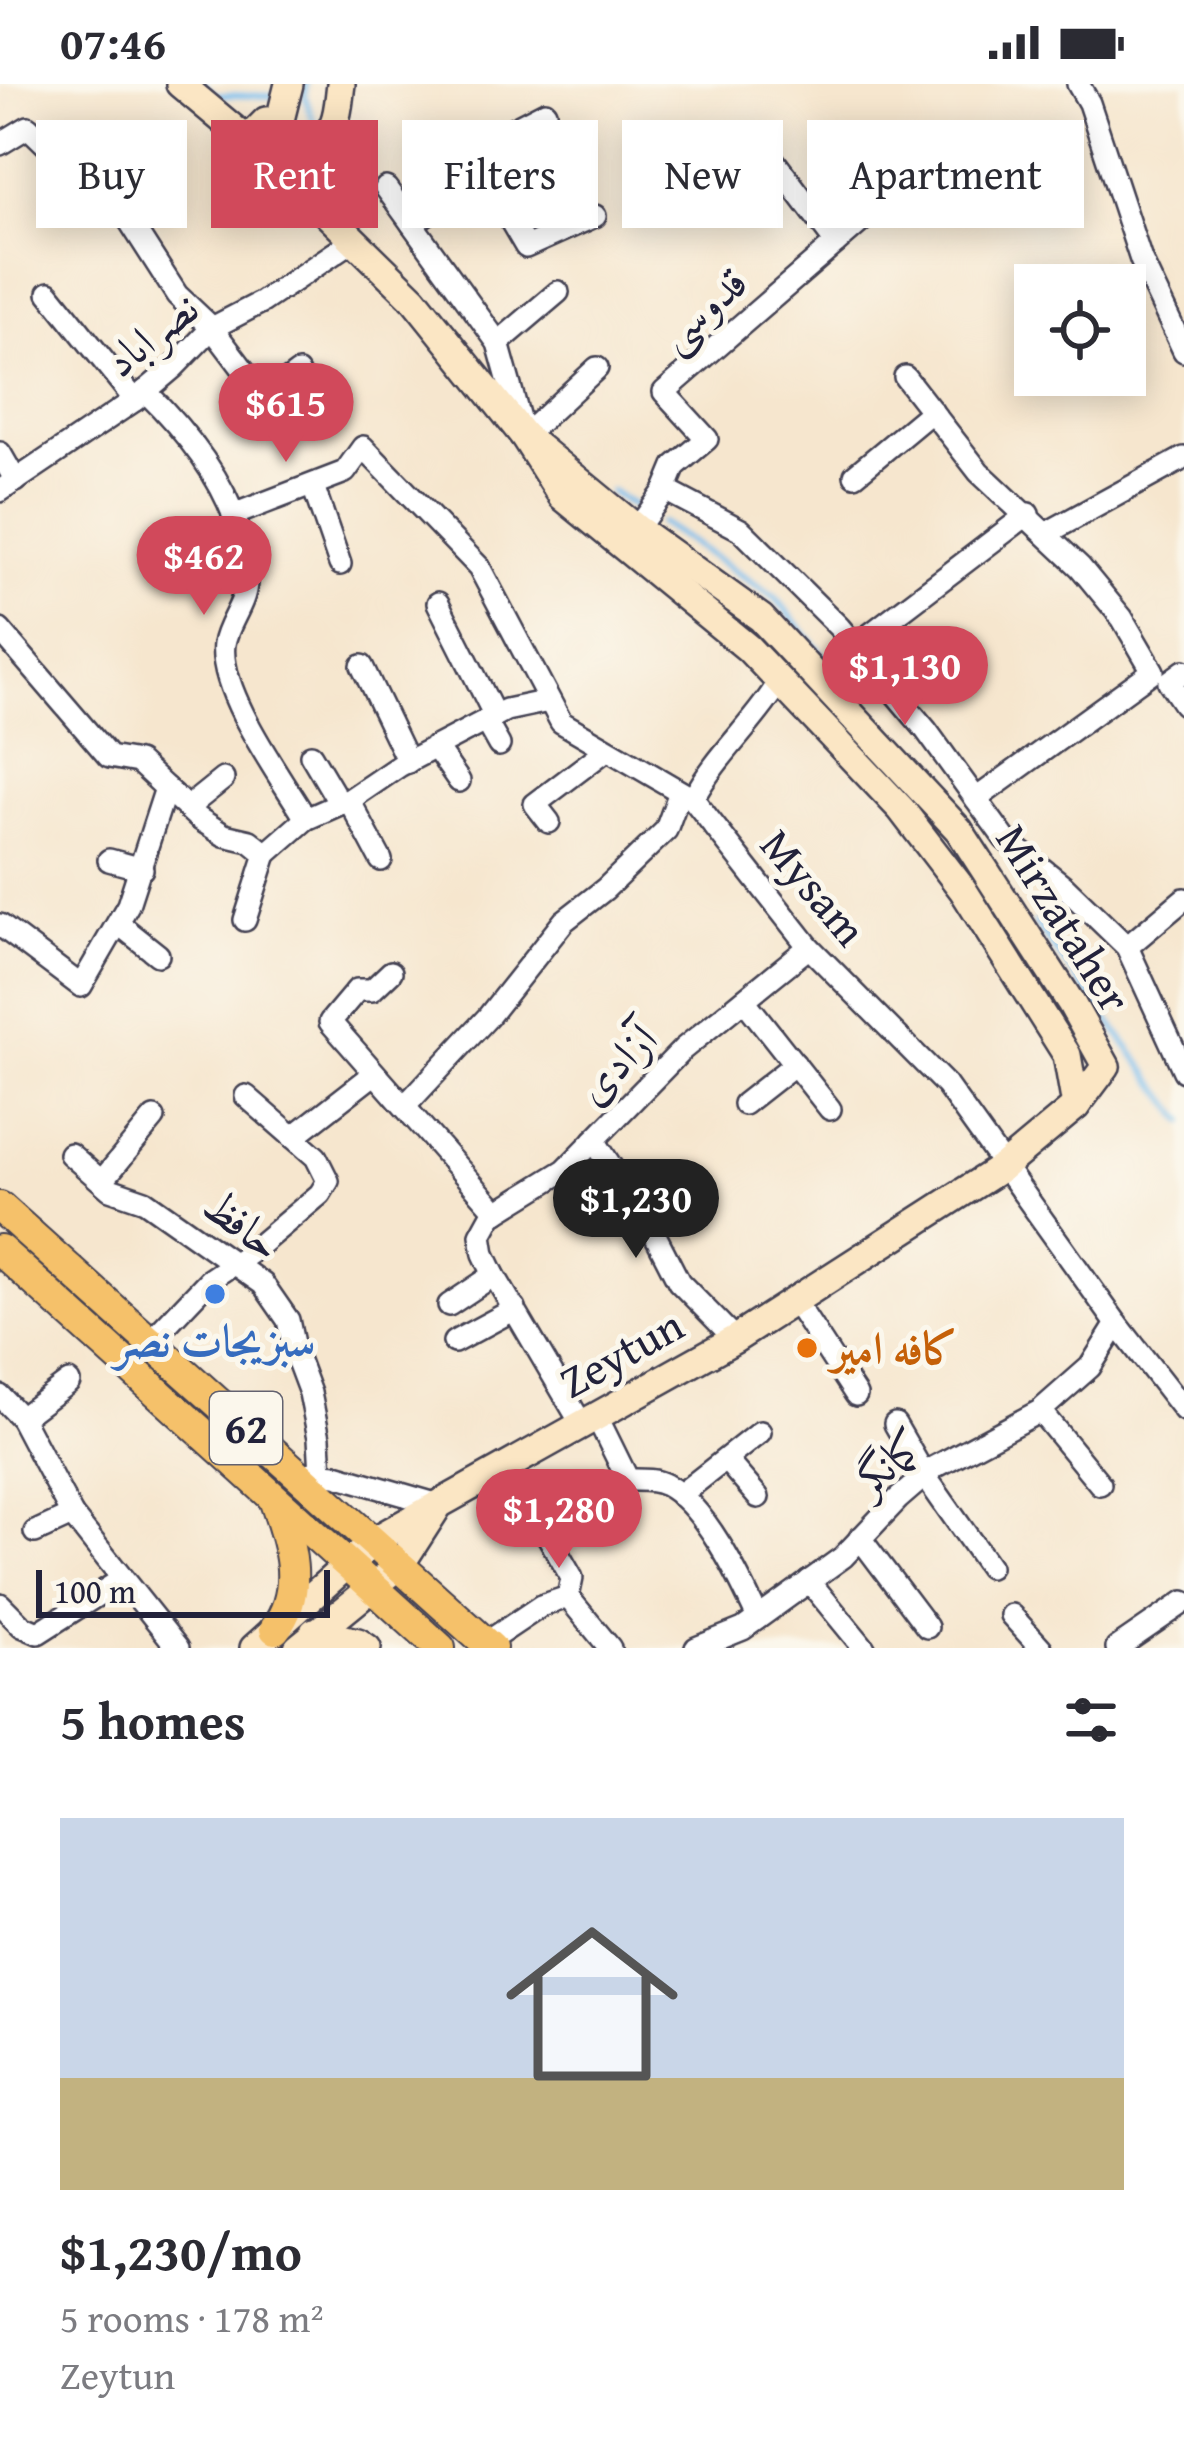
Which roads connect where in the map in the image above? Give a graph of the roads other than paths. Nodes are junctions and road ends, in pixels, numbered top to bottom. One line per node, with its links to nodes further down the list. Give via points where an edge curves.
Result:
1 (180, 84): 6 (main road)
2 (289, 84): 7 (main road)
3 (341, 84): 8 (main road)
4 (1078, 84): 25 (street, via 1141,260)
5 (545, 112): 9 (street)
6 (243, 120)
7 (268, 120)
8 (336, 120)
9 (529, 120)
10 (0, 144): 23 (street, via 28,127 118,202 177,296)
11 (783, 174): 20 (street)
12 (386, 188): 13 (street)
13 (402, 210)
14 (342, 228): 19 (main road, Mirzataher)
15 (415, 228): 24 (street)
16 (515, 228): 17 (street, via 526,247)
17 (567, 228)
18 (854, 228): 20 (street, قدوسی)
19 (354, 240): 23 (street, نصراباد); 31 (main road, Mirzataher, via 414,299)
20 (836, 244): 37 (street, قدوسی, via 664,392 707,439 675,466)
21 (558, 292): 24 (street)
22 (49, 293): 29 (street)
23 (212, 328): 27 (street, via 265,398); 29 (street, نصراباد)
24 (498, 343): 31 (street)
25 (1184, 351)
26 (597, 368): 31 (street)
27 (298, 373)
28 (905, 376): 30 (street)
29 (140, 395): 35 (street, نصراباد); 38 (street, via 195,448)
30 (932, 411): 34 (street); 39 (street, via 979,472)
31 (524, 436): 40 (main road, Mirzataher); 48 (main road, Mirzataher, via 562,496)
32 (0, 453): 35 (street)
33 (1184, 458): 41 (street)
34 (855, 475)
35 (8, 486)
36 (313, 486): 38 (street); 42 (street); 49 (street, Mysam, via 345,472 363,447 478,567)
37 (665, 490): 40 (street, قدوسی); 45 (street, via 741,530)
38 (233, 514): 64 (street, via 246,586 224,644 229,673 240,712)
39 (1028, 514): 41 (street); 45 (street)
40 (637, 529): 85 (main road, Mirzataher, via 761,617 959,830 1106,1066)
41 (1047, 533): 61 (street, via 1121,618 1153,671)
42 (340, 564)
43 (438, 603): 51 (street)
44 (0, 630): 59 (street, via 110,757 137,762)
45 (855, 646): 61 (street)
46 (362, 666): 56 (street)
47 (1184, 670): 50 (street, via 1169,682)
48 (779, 681): 60 (street); 85 (main road, Mirzataher, via 902,808 963,890 1067,1055)
49 (549, 701): 51 (street); 54 (street, Mysam, via 561,722)
50 (1184, 704)
51 (490, 719): 52 (street); 53 (street)
52 (499, 745)
53 (436, 748): 56 (street); 58 (street)
54 (605, 751): 60 (street, Mysam); 65 (street, via 535,804)
55 (311, 755): 62 (street)
56 (407, 762): 62 (street)
57 (224, 779): 63 (street)
58 (459, 782)
59 (166, 788): 63 (street); 69 (street)
60 (687, 796): 74 (street, Mysam); 84 (street, via 666,830 564,921)
61 (976, 799): 75 (street, via 1005,839)
62 (344, 802): 64 (street); 68 (street)
63 (187, 808): 66 (street)
64 (306, 819): 66 (street)
65 (549, 822)
66 (266, 854): 71 (street)
67 (109, 860): 69 (street)
68 (381, 860)
69 (142, 869): 72 (street)
70 (1184, 899): 75 (street)
71 (245, 920)
72 (118, 924): 73 (street, via 80,986); 76 (street)
73 (0, 925)
74 (809, 947): 78 (street, آزادی); 91 (street, Mysam, via 946,1084)
75 (1126, 947): 80 (street)
76 (158, 955)
77 (391, 972): 81 (street, via 372,990 358,989 330,1022)
78 (744, 1000): 79 (street); 89 (street, آزادی)
79 (795, 1064): 83 (street); 86 (street)
80 (1184, 1072)
81 (374, 1074): 84 (street); 88 (street)
82 (246, 1096): 88 (street)
83 (744, 1104)
84 (405, 1106): 94 (street)
85 (1076, 1106): 91 (main road, Zeytun)
86 (830, 1109)
87 (154, 1118): 92 (street)
88 (293, 1137): 96 (street, via 328,1181)
89 (594, 1140): 94 (street, آزادی, via 565,1170); 102 (street, via 679,1282)
90 (70, 1154): 92 (street, حافظ)
91 (1004, 1166): 98 (main road, Zeytun); 101 (street, Mysam)
92 (101, 1181): 96 (street, حافظ, via 146,1201)
93 (0, 1207): 103 (main road, 62)
94 (497, 1212): 97 (street, via 481,1235)
95 (0, 1250): 120 (main road, 62)
96 (234, 1264): 103 (street); 115 (street, حافظ, via 263,1284 288,1320 315,1415)
97 (494, 1276): 99 (street); 100 (street)
98 (794, 1300): 102 (main road, Zeytun); 106 (street)
99 (449, 1305)
100 (515, 1309): 104 (street); 111 (street)
101 (1117, 1324): 108 (street, Mysam); 109 (street, کمانگر, via 1090,1367)
102 (735, 1339): 111 (main road, Zeytun)
103 (150, 1342): 115 (main road, 62)
104 (454, 1342)
105 (69, 1382): 110 (street)
106 (856, 1395)
107 (0, 1396): 110 (street)
108 (1184, 1410)
109 (1040, 1412): 116 (street, کمانگر); 117 (street)
110 (21, 1418): 122 (street)
111 (588, 1419): 118 (street, via 628,1480 664,1483); 121 (main road, Zeytun)
112 (895, 1424): 116 (street)
113 (760, 1432): 114 (street)
114 (726, 1460): 118 (street); 119 (street)
115 (307, 1472): 121 (street); 126 (main road, 62)
116 (925, 1476): 125 (street, کمانگر); 129 (street)
117 (1100, 1484)
118 (680, 1495): 137 (street, via 722,1550)
119 (758, 1497)
120 (274, 1499): 127 (main road, 62); 139 (main road, via 291,1547)
121 (439, 1505): 126 (main road, Zeytun); 128 (main road, Zeytun)
122 (72, 1515): 124 (street); 130 (street)
123 (544, 1529): 133 (street, via 572,1578)
124 (35, 1532)
125 (860, 1538): 131 (street, کمانگر); 138 (street)
126 (375, 1540): 127 (main road, Zeytun); 128 (main road, 62)
127 (349, 1563): 132 (main road, 62); 139 (main road, Zeytun)
128 (400, 1565): 132 (main road); 140 (main road, 62)
129 (989, 1567)
130 (121, 1580): 135 (street, via 38,1634); 142 (street)
131 (809, 1581): 137 (street, کمانگر); 146 (street)
132 (373, 1585): 139 (main road); 144 (main road, 62)
133 (568, 1598): 140 (street, via 541,1606); 145 (street)
134 (1184, 1602): 148 (street)
135 (0, 1604)
136 (1011, 1615): 147 (street)
137 (758, 1618): 141 (street, کمانگر)
138 (926, 1627)
139 (285, 1639): 143 (main road)
140 (489, 1646)
141 (703, 1647)
142 (178, 1648)
143 (367, 1648)
144 (440, 1648)
145 (610, 1648)
146 (864, 1648)
147 (1041, 1648)
148 (1117, 1648)

